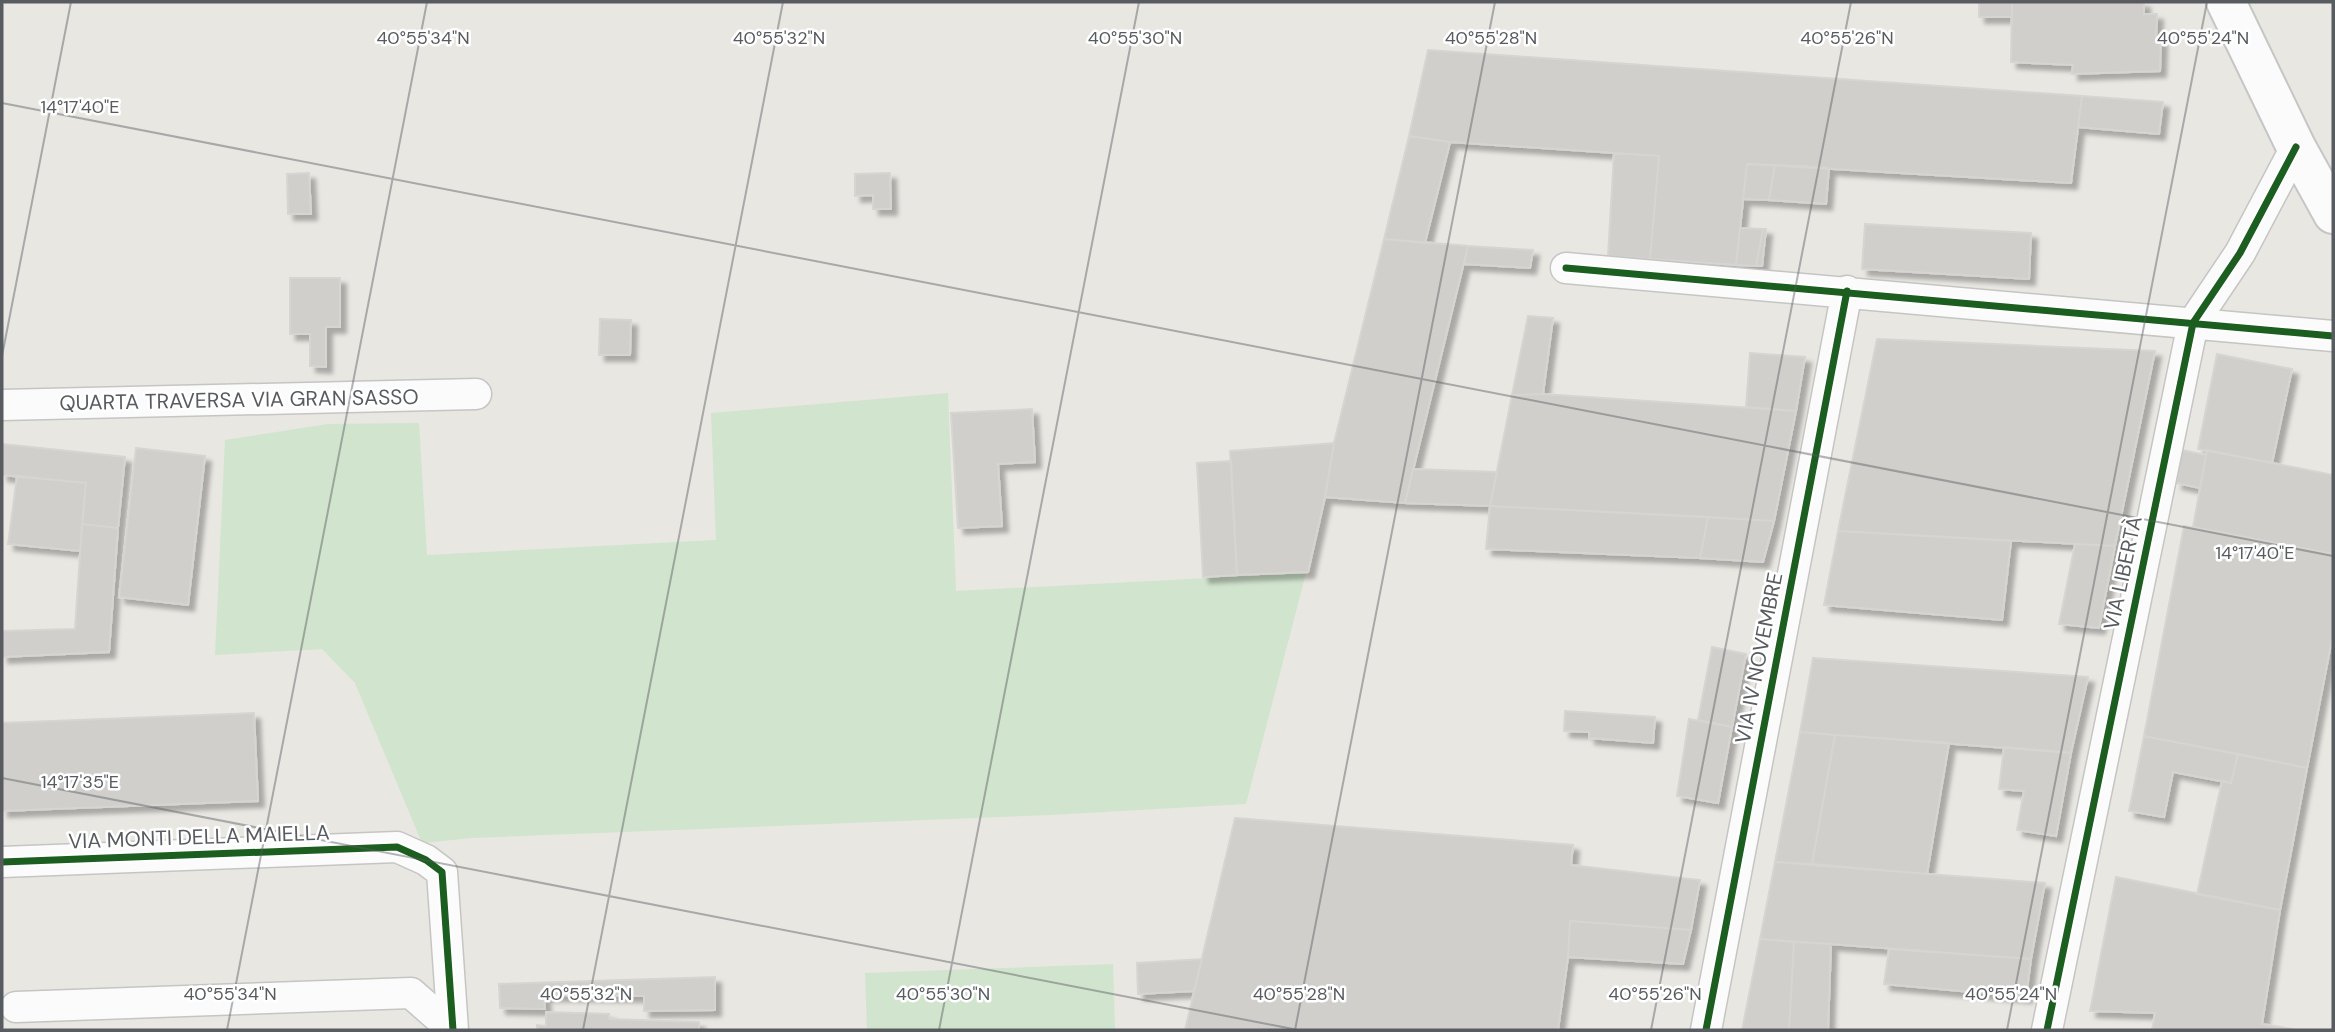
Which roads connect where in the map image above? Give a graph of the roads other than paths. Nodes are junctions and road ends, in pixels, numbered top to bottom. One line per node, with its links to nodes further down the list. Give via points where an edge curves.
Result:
1 (2227, 2): 2 (main road)
2 (2296, 147): 3 (main road); 6 (street, VIA LIBERTÀ, via 2240,253)
3 (2333, 214)
4 (1566, 268): 5 (street)
5 (1847, 291): 6 (street); 13 (street, VIA IV NOVEMBRE)
6 (2193, 323): 7 (street); 14 (street, VIA LIBERTÀ)
7 (2333, 335)
8 (476, 394): 9 (street, QUARTA TRAVERSA VIA GRAN SASSO)
9 (2, 405)
10 (2, 862): 12 (street, VIA MONTI DELLA MAIELLA, via 397,847 442,872)
11 (16, 1007): 12 (street, via 411,993)
12 (453, 1030)
13 (1706, 1030)
14 (2047, 1030)

